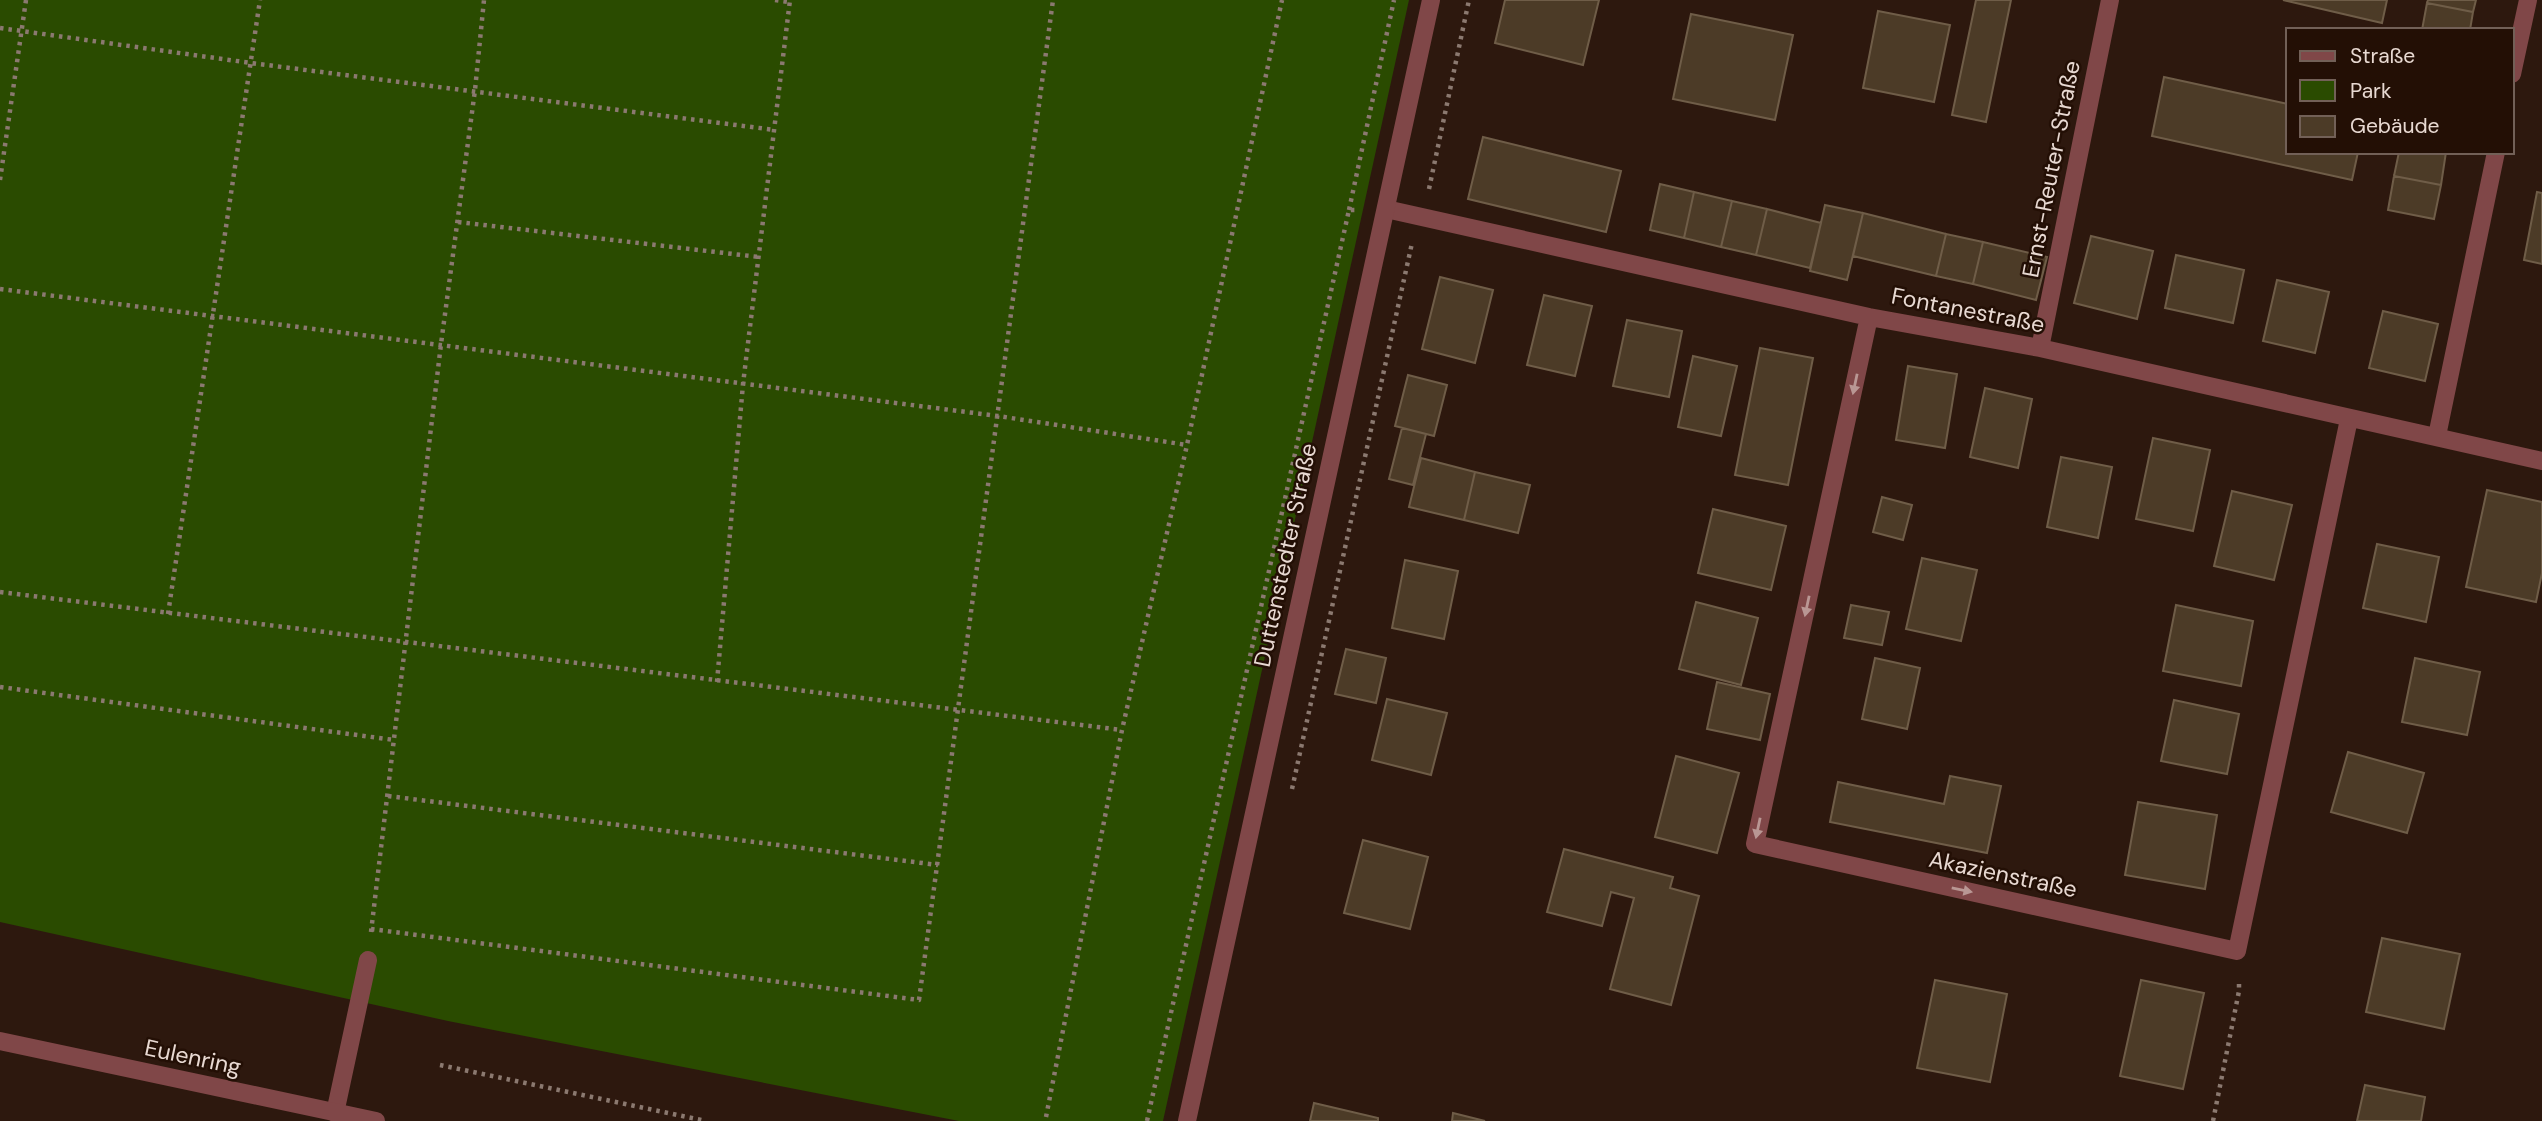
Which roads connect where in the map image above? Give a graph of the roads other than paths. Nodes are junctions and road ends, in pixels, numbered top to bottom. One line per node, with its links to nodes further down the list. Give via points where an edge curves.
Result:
1 (1432, 0): 6 (street, Duttenstedter Straße)
2 (2110, 0): 8 (street, Ernst-Reuter-Straße)
3 (2528, 0): 4 (street)
4 (2514, 65)
5 (2496, 154): 10 (street)
6 (1386, 209): 7 (street, Fontanestraße); 16 (street, Duttenstedter Straße)
7 (1869, 317): 8 (street, Fontanestraße); 9 (street, Akazienstraße, one-way to 9, via 1755,844 2237,951)
8 (2040, 348): 9 (street, Fontanestraße)
9 (2349, 419): 10 (street, Fontanestraße)
10 (2437, 436): 11 (street, Fontanestraße)
11 (2542, 461)
12 (368, 960): 14 (street)
13 (0, 1041): 14 (street, Eulenring)
14 (335, 1112): 15 (street, Eulenring)
15 (376, 1121)
16 (1187, 1121)

